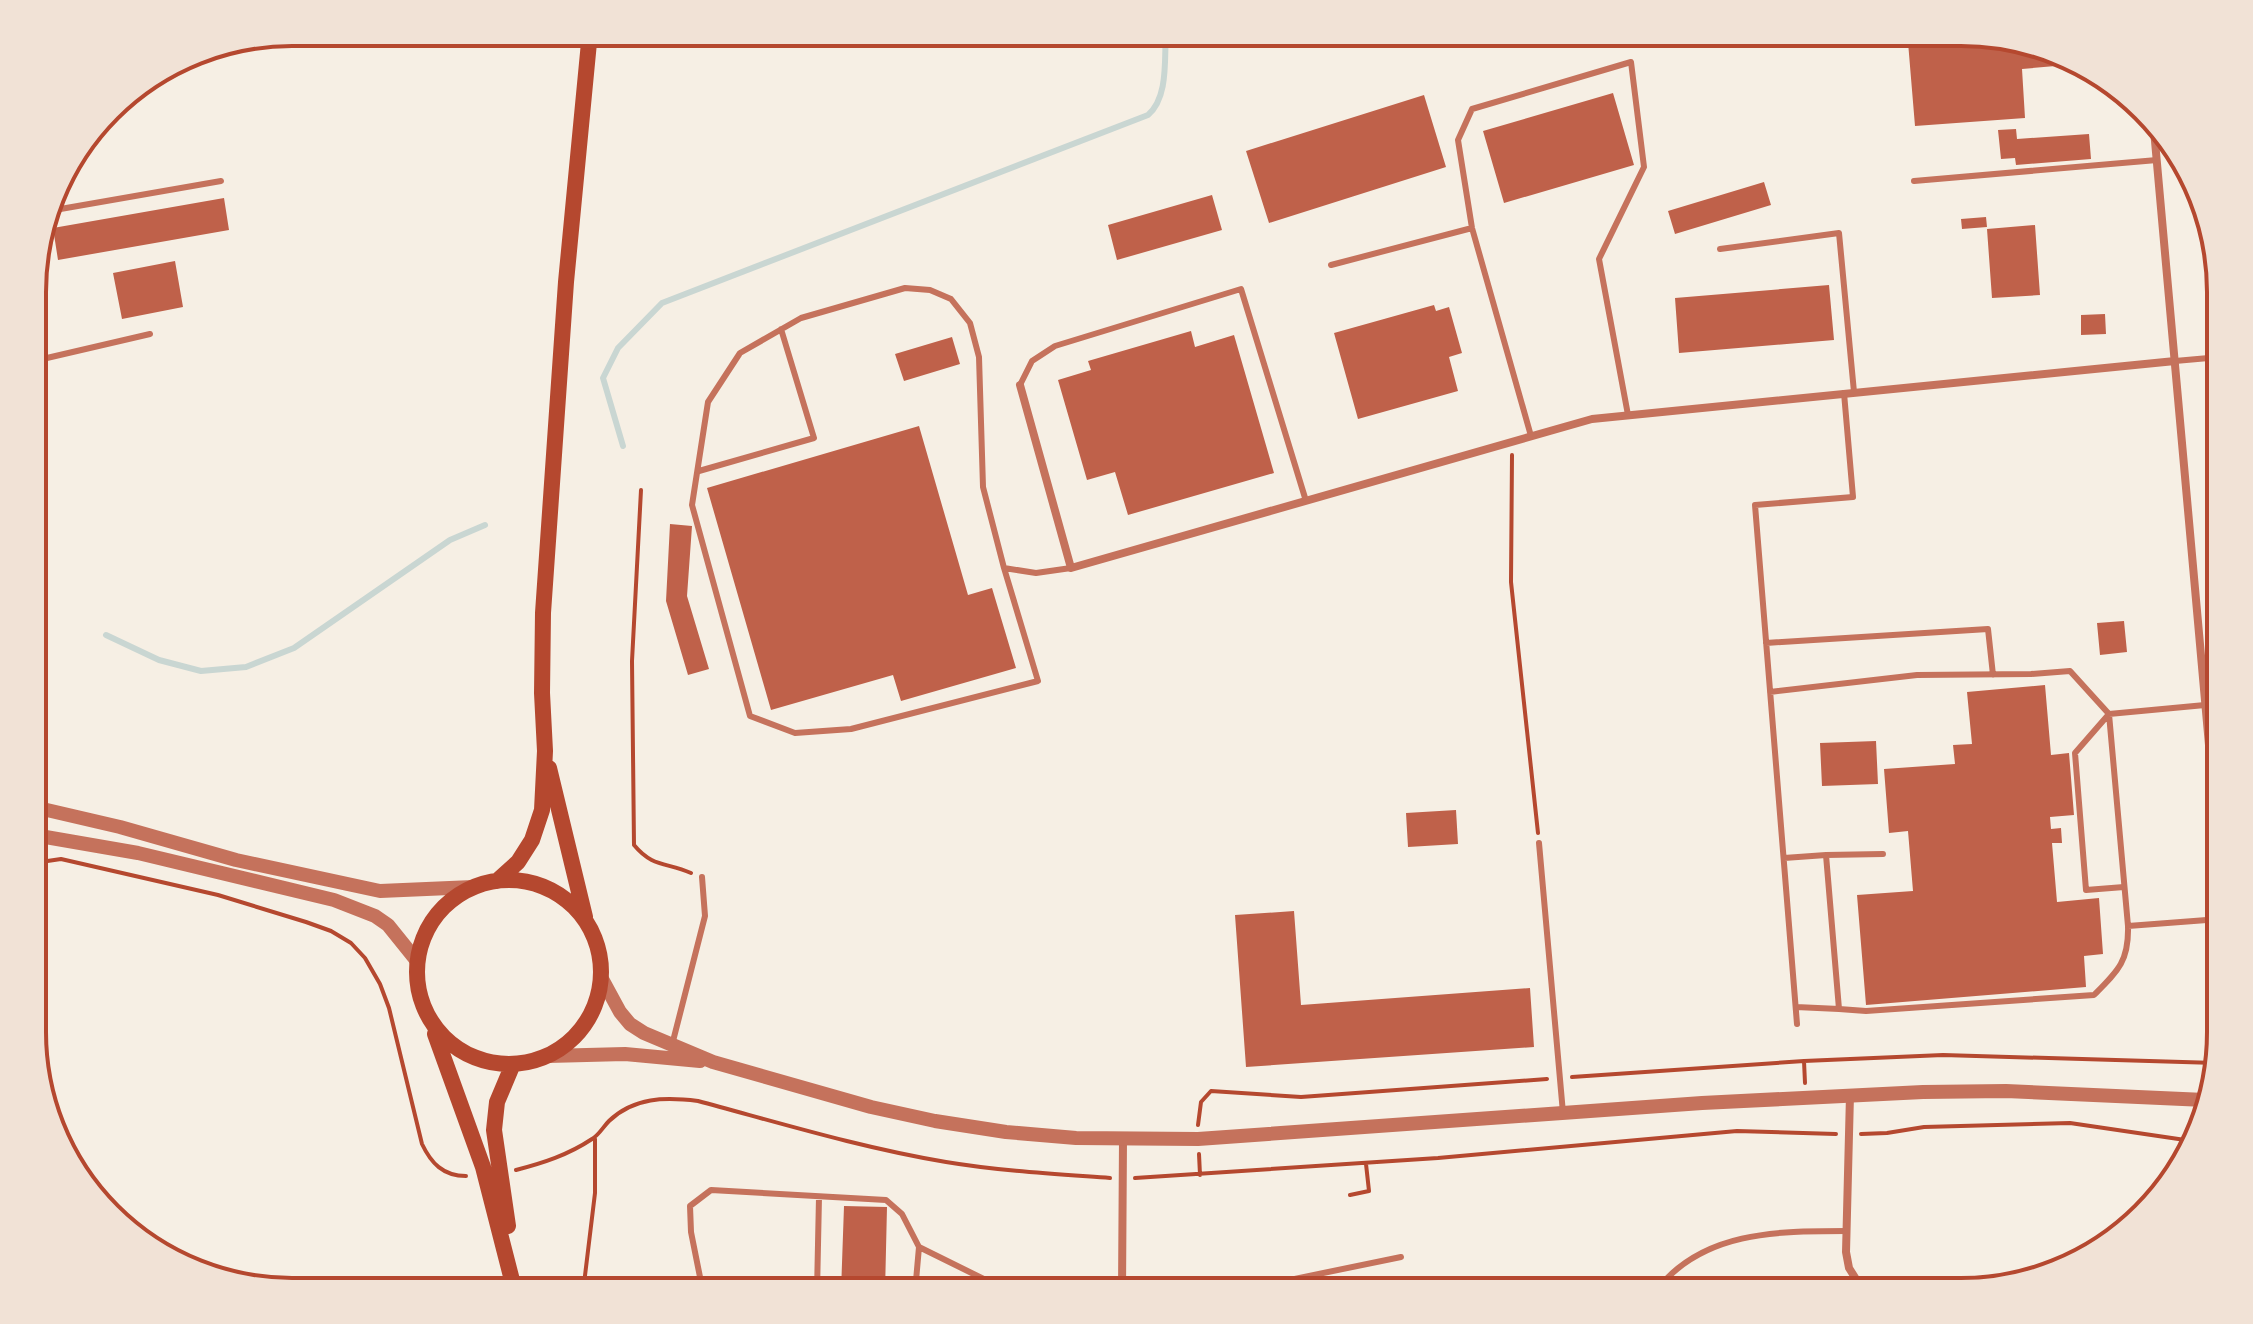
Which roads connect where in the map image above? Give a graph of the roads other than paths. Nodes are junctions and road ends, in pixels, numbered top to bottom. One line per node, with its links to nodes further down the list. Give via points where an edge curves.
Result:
1 (589, 47): 30 (main road, via 547,538)
2 (2155, 141): 3 (street)
3 (2157, 160): 5 (lane); 14 (street)
4 (221, 181): 6 (lane)
5 (1914, 181)
6 (61, 209)
7 (1472, 228): 9 (lane); 18 (lane, via 1458,140 1472,109 1631,62 1644,167 1599,259); 19 (lane)
8 (1720, 249): 16 (lane, via 1839,233)
9 (1331, 265)
10 (781, 329): 20 (lane, via 740,353 708,402); 20 (lane, via 814,438); 22 (lane, via 801,318 905,288 951,299 970,323 979,357 983,487)
11 (150, 334): 12 (lane)
12 (46, 358)
13 (2206, 358): 14 (lane)
14 (2175, 361): 16 (street); 27 (street)
15 (1020, 385): 21 (lane, via 1032,361 1055,346 1241,289); 23 (street)
16 (1854, 392): 17 (street)
17 (1844, 393): 18 (street); 24 (lane, via 1853,497 1755,505)
18 (1628, 415): 19 (street)
19 (1531, 436): 21 (street)
20 (699, 471): 22 (lane, via 692,505 750,716 795,733 851,729 1038,681)
21 (1306, 501): 23 (street)
22 (1004, 568): 23 (lane, via 1036,573)
23 (1071, 568)
24 (1766, 643): 25 (lane, via 1988,629); 26 (lane)
25 (1993, 675): 26 (lane, via 1917,675); 29 (lane, via 2070,671)
26 (1770, 692): 36 (lane)
27 (2205, 705): 28 (street); 29 (lane)
28 (2206, 711)
29 (2109, 714): 40 (lane); 40 (lane, via 2075,753 2086,890)
30 (545, 751): 38 (main road, via 542,810 532,840); 42 (main road)
31 (46, 810): 39 (street, via 366,889)
32 (46, 837): 44 (street, via 138,853 334,900 388,925)
33 (1539, 843): 56 (lane)
34 (1883, 854): 35 (lane)
35 (1826, 855): 36 (lane); 47 (lane)
36 (1784, 858): 46 (lane)
37 (702, 877): 50 (lane, via 705,916)
38 (497, 881): 39 (main road); 42 (main road, via 547,888)
39 (473, 887): 44 (main road, via 435,916)
40 (2124, 887): 43 (lane)
41 (2206, 920): 43 (lane)
42 (586, 922): 45 (main road, via 598,949)
43 (2128, 926): 47 (lane, via 2129,950 2117,972 2094,995)
44 (417, 961): 48 (main road, via 418,990)
45 (601, 977): 50 (street, via 630,1024); 51 (main road, via 585,1024)
46 (1796, 1007): 47 (lane); 49 (lane)
47 (1839, 1009)
48 (428, 1017): 53 (main road, via 464,1053); 65 (main road, via 483,1167)
49 (1797, 1024)
50 (672, 1045): 52 (street)
51 (548, 1056): 52 (street, via 625,1054); 53 (main road)
52 (713, 1062): 57 (street, via 935,1121)
53 (513, 1064): 66 (main road, via 497,1102 494,1130)
54 (1850, 1094): 55 (street, via 2006,1091); 56 (street); 59 (street)
55 (2197, 1100)
56 (1563, 1113): 57 (street)
57 (1123, 1140): 71 (street)
58 (819, 1197): 60 (lane, via 886,1200 902,1214); 67 (lane, via 711,1190 690,1206); 68 (lane)
59 (1846, 1231): 63 (lane, via 1727,1240 1691,1259); 64 (street)
60 (919, 1247): 69 (lane); 70 (lane)
61 (1401, 1257): 62 (lane)
62 (1302, 1277)
63 (1671, 1277)
64 (1855, 1277)
65 (512, 1278)
66 (514, 1278)
67 (700, 1278)
68 (817, 1278)
69 (916, 1278)
70 (981, 1278)
71 (1122, 1278)

